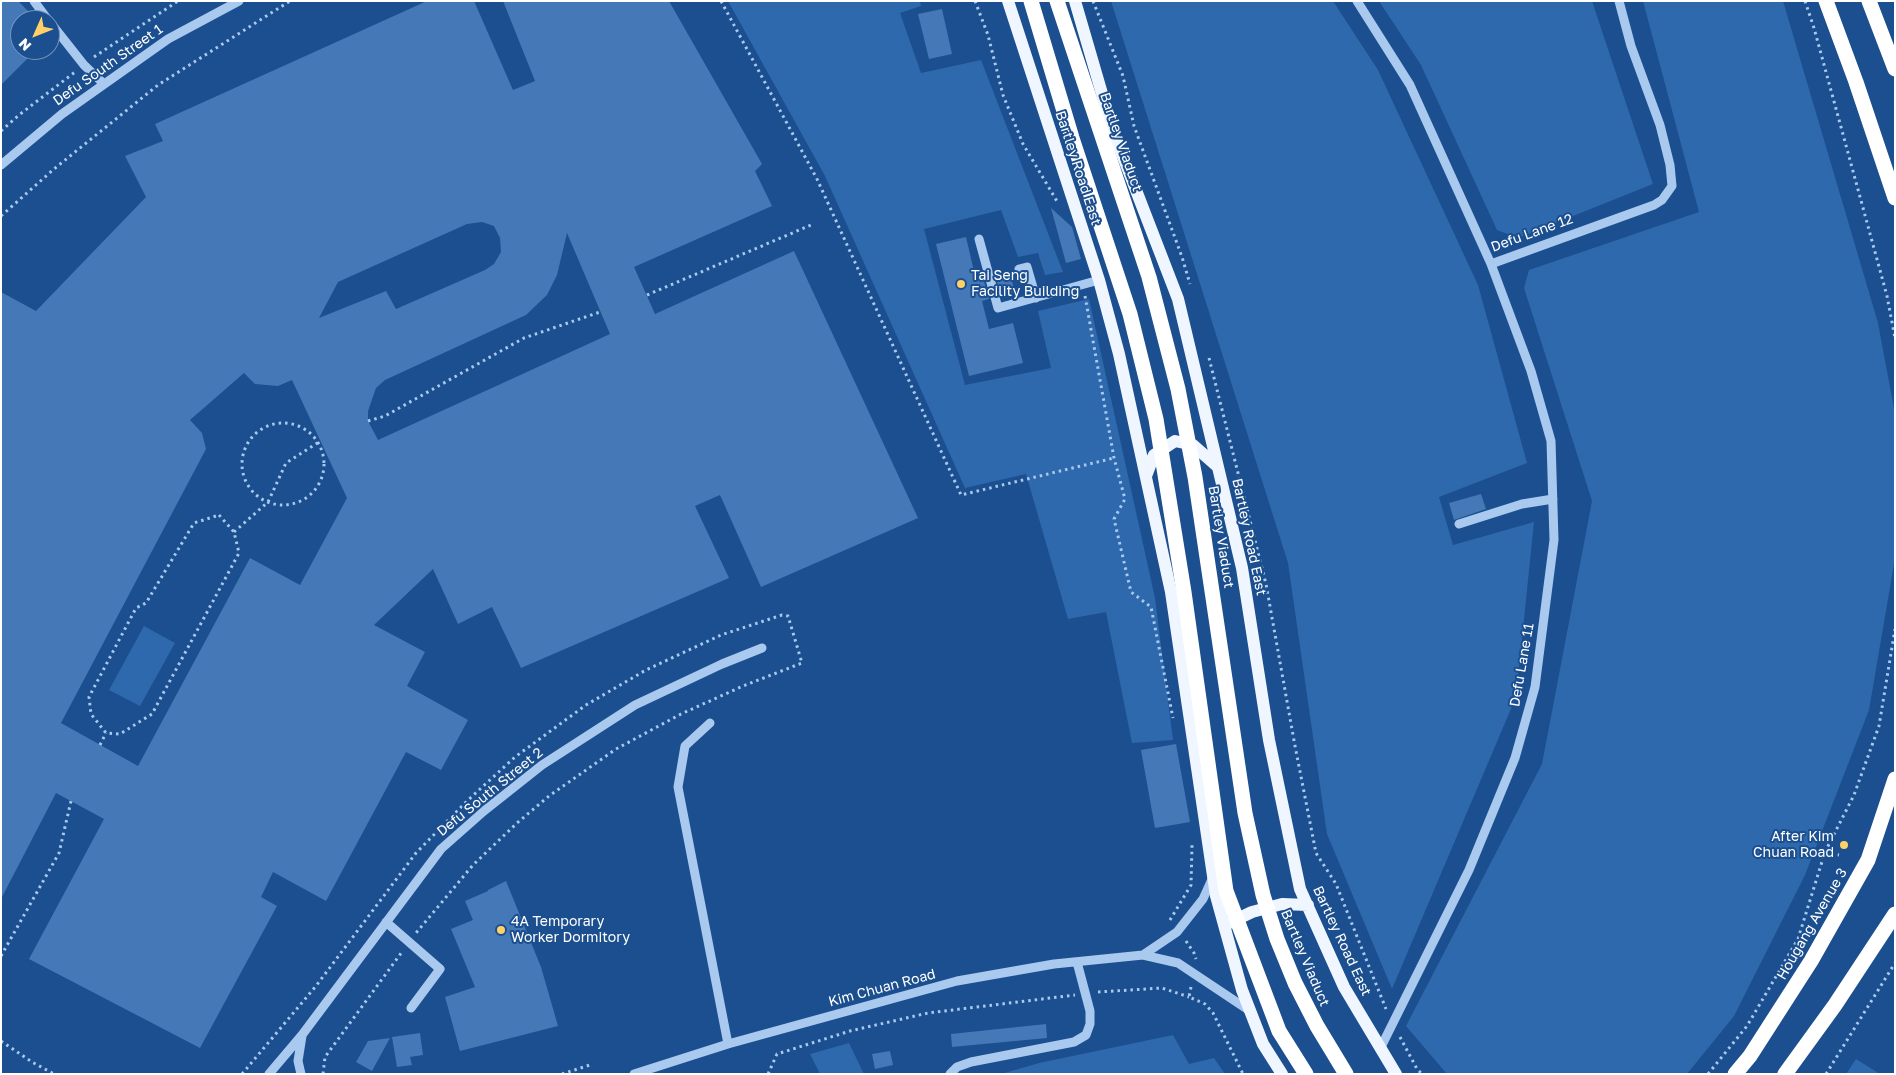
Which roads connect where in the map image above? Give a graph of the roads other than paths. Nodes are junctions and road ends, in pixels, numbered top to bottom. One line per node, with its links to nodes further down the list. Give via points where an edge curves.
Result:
1 (239, 1): 12 (street, Defu South Street 1, via 168,39)
2 (1008, 1): 18 (main road, Bartley Road East)
3 (1031, 1): 44 (highway, bridge, via 1130,314 1156,419 1226,892 1280,1031)
4 (1057, 1): 45 (highway, Bartley Viaduct, bridge, via 1149,277 1178,389 1195,477 1245,813 1262,895 1295,983)
5 (1075, 1): 20 (main road, Bartley Road East, via 1112,128 1178,299)
6 (1357, 1): 16 (street, Defu Lane 12, via 1410,85)
7 (1619, 1): 16 (street, Defu Lane 12, via 1631,46 1660,125 1672,186 1654,205)
8 (1826, 1): 14 (highway)
9 (1869, 1): 11 (highway)
10 (60, 35): 12 (street)
11 (1895, 69)
12 (104, 84): 13 (street, Defu South Street 1)
13 (1, 165)
14 (1895, 198)
15 (979, 239): 19 (street, via 998,308)
16 (1491, 264): 22 (street, Defu Lane 11, via 1531,371 1551,441)
17 (1019, 269): 19 (street, via 1027,267)
18 (1099, 280): 19 (street); 21 (main road, Bartley Road East)
19 (1036, 298)
20 (1218, 467): 21 (main road, via 1193,445 1175,441 1154,455); 28 (main road, Bartley Road East, via 1242,568 1269,740 1300,889)
21 (1146, 476): 27 (main road, Bartley Road East, via 1171,592)
22 (1553, 499): 23 (street, via 1522,504); 38 (street, Defu Lane 11, via 1554,540 1535,687 1516,758 1470,870)
23 (1460, 524)
24 (762, 648): 30 (street, Defu South Street 2, via 635,705 542,765 441,849)
25 (710, 723): 37 (street, via 685,746 678,787)
26 (1895, 780): 47 (highway, Hougang Avenue 3, via 1868,860 1811,961)
27 (1213, 878): 31 (main road, Bartley Road East); 32 (street, via 1203,898 1177,932)
28 (1308, 905): 31 (main road, via 1282,904 1252,912); 38 (main road, Bartley Road East, via 1344,987)
29 (1895, 914): 48 (highway)
30 (386, 922): 34 (street, via 440,969); 36 (street, Defu South Street 2)
31 (1225, 926): 35 (main road, Bartley Road East)
32 (1143, 955): 33 (street, Kim Chuan Road); 35 (street, via 1178,963)
33 (1077, 962): 37 (street, Kim Chuan Road, via 957,981); 42 (street, via 1090,1012 1086,1035 1074,1042 971,1062 957,1067)
34 (411, 1008)
35 (1250, 1011): 43 (main road, Bartley Road East, via 1263,1044)
36 (302, 1035): 39 (street, Defu South Street 2); 40 (street, Defu South Street 2, via 298,1061)
37 (728, 1044): 41 (street, Kim Chuan Road)
38 (1380, 1049): 46 (main road, Bartley Road East)
39 (269, 1074)
40 (301, 1074)
41 (634, 1074)
42 (950, 1074)
43 (1282, 1074)
44 (1306, 1074)
45 (1346, 1074)
46 (1396, 1074)
47 (1735, 1074)
48 (1785, 1074)

